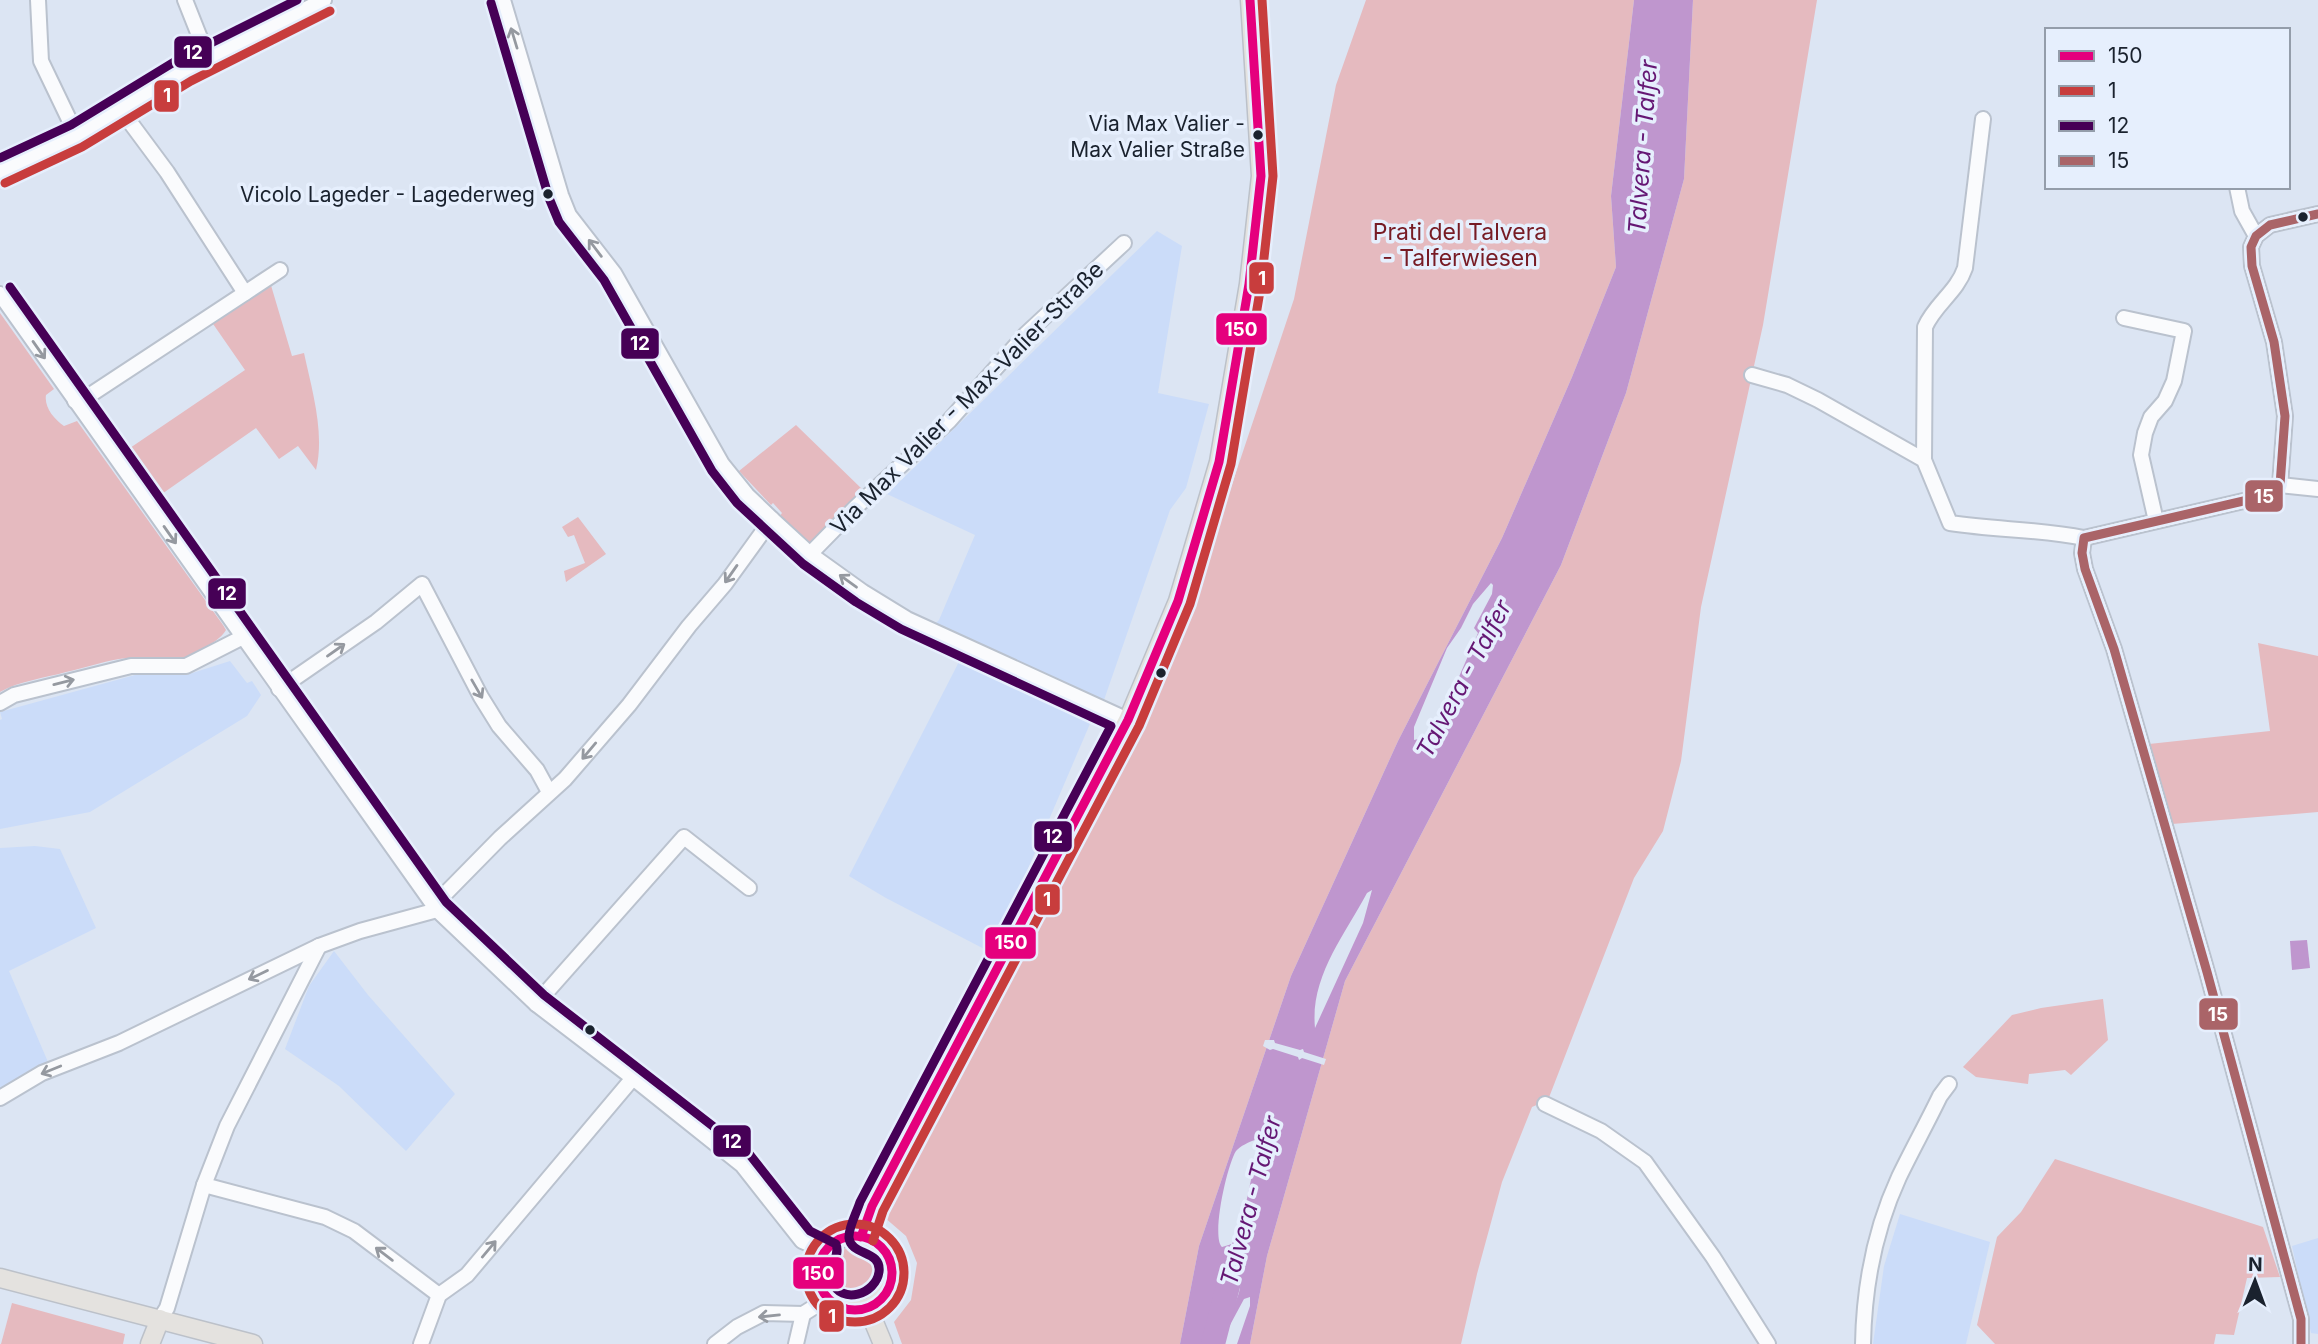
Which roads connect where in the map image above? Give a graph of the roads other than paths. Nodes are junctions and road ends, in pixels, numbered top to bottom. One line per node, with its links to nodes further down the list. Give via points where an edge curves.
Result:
1 (38, 0): 9 (street, via 41,61)
2 (185, 0): 6 (street)
3 (324, 0): 6 (street)
4 (503, 0): 24 (street, one-way to 4, via 722,464 614,272 569,215)
5 (1250, 0): 31 (main road, via 1261,176 1250,284 1222,449 1178,601)
6 (208, 58): 7 (street)
7 (121, 110): 9 (street); 17 (street)
8 (1983, 119): 21 (street, via 1965,268 1961,282 1930,314 1925,327)
9 (77, 136): 10 (street)
10 (0, 172)
11 (2237, 189): 13 (street, via 2242,211)
12 (2318, 214): 13 (street, via 2270,225)
13 (2256, 236): 22 (street, via 2251,247 2252,266 2274,342 2285,416)
14 (1124, 243): 27 (street, Via Max Valier - Max-Valier-Straße, via 1026,334 949,421)
15 (280, 271): 17 (street)
16 (0, 293): 20 (street, one-way to 20)
17 (245, 293): 20 (street)
18 (2124, 318): 25 (street, via 2184,331 2174,382 2151,417 2141,456)
19 (1752, 375): 21 (street, via 1818,400)
20 (75, 401): 28 (street, one-way to 28)
21 (1924, 460): 26 (street, via 1950,523)
22 (2280, 485): 23 (street); 25 (street, via 2265,496)
23 (2318, 489)
24 (772, 519): 27 (street); 32 (street, one-way to 32, via 629,705)
25 (2156, 521): 26 (street)
26 (2084, 538): 58 (street, via 2085,569 2114,649 2207,972 2301,1319)
27 (810, 554): 31 (street, one-way to 27, via 907,619)
28 (243, 637): 29 (street); 30 (street, one-way to 28, via 14,695 131,666 186,666)
29 (279, 689): 32 (street, one-way to 32, via 422,584 499,726 537,770); 34 (street)
30 (0, 703)
31 (1128, 720): 42 (main road, via 885,1182)
32 (549, 792): 34 (street, via 442,897)
33 (749, 888): 36 (street, via 684,837)
34 (437, 910): 35 (street); 36 (street)
35 (320, 946): 39 (street, one-way to 39, via 120,1043 42,1073); 41 (street, via 227,1126)
36 (536, 1004): 37 (street)
37 (633, 1078): 43 (street, via 742,1165 802,1241); 45 (street, one-way to 37, via 467,1275)
38 (1949, 1084): 57 (street, via 1899,1179 1881,1226 1867,1290)
39 (0, 1098)
40 (1545, 1104): 56 (street, via 1601,1131 1645,1162)
41 (204, 1185): 45 (street, one-way to 41, via 354,1231 335,1222); 49 (street)
42 (861, 1237): 43 (main road, via 838,1240); 47 (main road, via 882,1247 892,1271 890,1288)
43 (826, 1251): 46 (main road, via 818,1273)
44 (0, 1278): 49 (main road)
45 (439, 1295): 52 (street)
46 (828, 1298): 47 (main road, via 845,1309); 48 (street)
47 (868, 1308): 55 (main road)
48 (803, 1314): 53 (street, one-way to 53, via 764,1313); 54 (street)
49 (160, 1319): 50 (main road); 51 (main road)
50 (150, 1344)
51 (253, 1344)
52 (421, 1344)
53 (715, 1344)
54 (796, 1344)
55 (883, 1344)
56 (1768, 1344)
57 (1863, 1344)
58 (2301, 1344)

